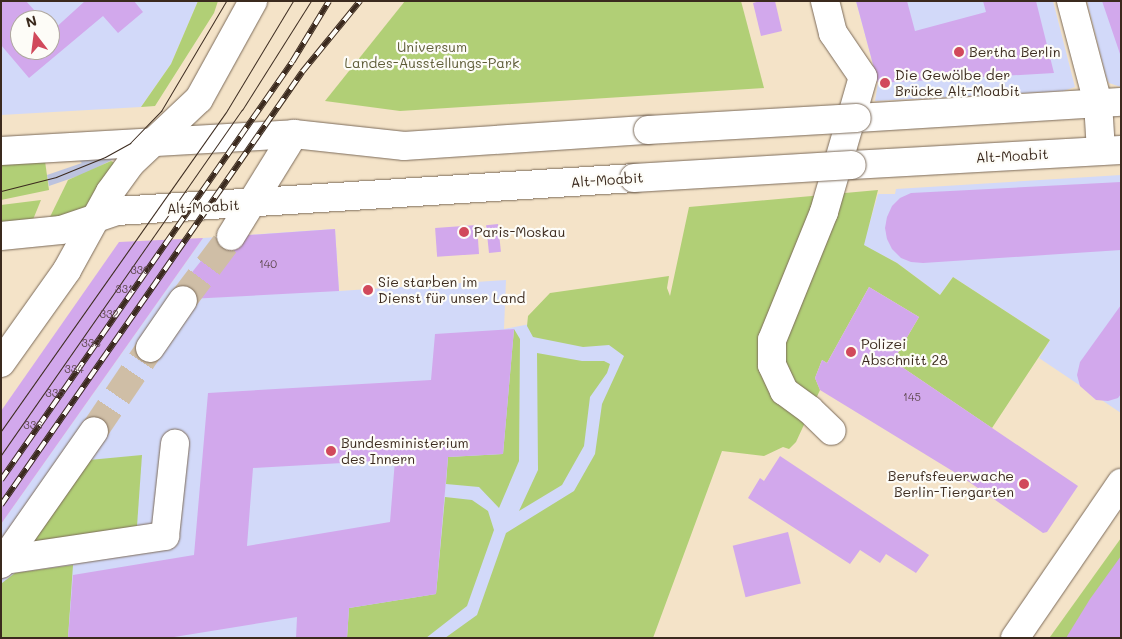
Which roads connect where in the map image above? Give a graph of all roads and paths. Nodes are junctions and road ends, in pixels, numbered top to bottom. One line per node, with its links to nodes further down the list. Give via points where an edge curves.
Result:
1 (253, 1): 6 (street, via 199,99)
2 (825, 1): 17 (street, via 833,33 863,77 824,212 772,340 772,365 784,391)
3 (1071, 1): 4 (street)
4 (1109, 102): 5 (street, bridge, via 404,146); 7 (street)
5 (294, 134): 6 (street); 9 (street)
6 (156, 142): 8 (street); 10 (street, via 131,163)
7 (1111, 150): 9 (street, Alt-Moabit, bridge)
8 (1, 151)
9 (251, 204): 10 (street, Alt-Moabit, via 117,211); 12 (street)
10 (96, 219): 11 (street, Alt-Moabit, via 60,230); 15 (street, via 67,270)
11 (1, 236)
12 (231, 236)
13 (183, 300): 14 (street)
14 (150, 348)
15 (1, 364)
16 (94, 431): 20 (street)
17 (832, 431)
18 (175, 444): 20 (street, via 165,536)
19 (1121, 483): 21 (street)
20 (3, 562)
21 (1015, 638)

